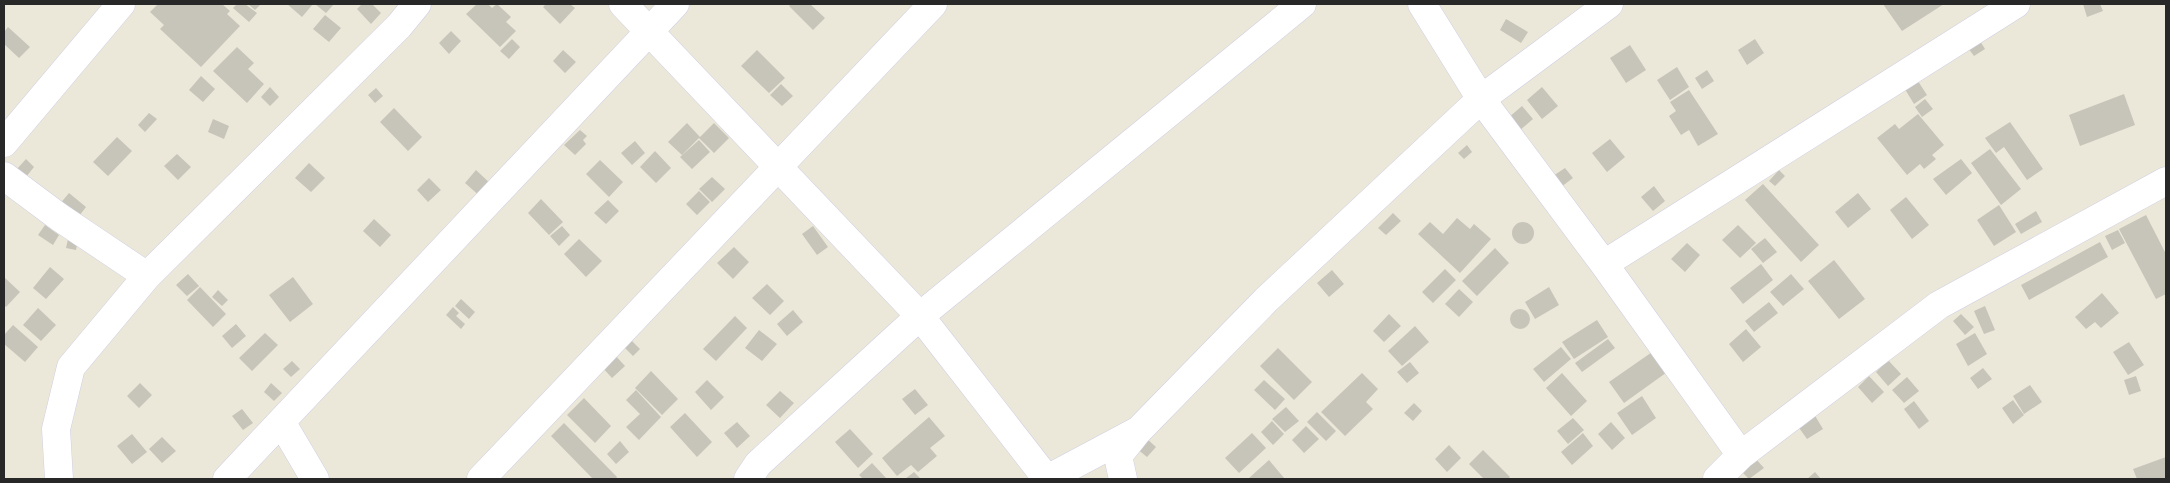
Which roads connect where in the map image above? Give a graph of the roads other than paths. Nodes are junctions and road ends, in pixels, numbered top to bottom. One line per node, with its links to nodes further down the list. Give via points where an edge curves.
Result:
1 (121, 4): 12 (street)
2 (417, 4): 17 (street, via 399,26)
3 (623, 4): 10 (street)
4 (675, 4): 10 (street)
5 (933, 4): 13 (street)
6 (1302, 4): 18 (street)
7 (1422, 4): 11 (street)
8 (1609, 4): 11 (street)
9 (2016, 4): 16 (street)
10 (649, 31): 13 (street); 19 (street)
11 (1481, 99): 16 (street); 20 (street, via 1266,300)
12 (4, 143)
13 (780, 166): 18 (street); 25 (street)
14 (4, 176): 17 (street)
15 (2166, 181): 21 (street, via 1940,305)
16 (1604, 264): 21 (street)
17 (147, 276): 22 (street, via 71,367 56,429)
18 (920, 316): 20 (street, via 1047,479); 26 (street, via 758,464)
19 (282, 423): 23 (street); 24 (street)
20 (1139, 430): 27 (street, via 1118,456)
21 (1741, 455): 28 (street)
22 (59, 479)
23 (227, 479)
24 (315, 479)
25 (481, 479)
26 (748, 479)
27 (1123, 479)
28 (1717, 479)

